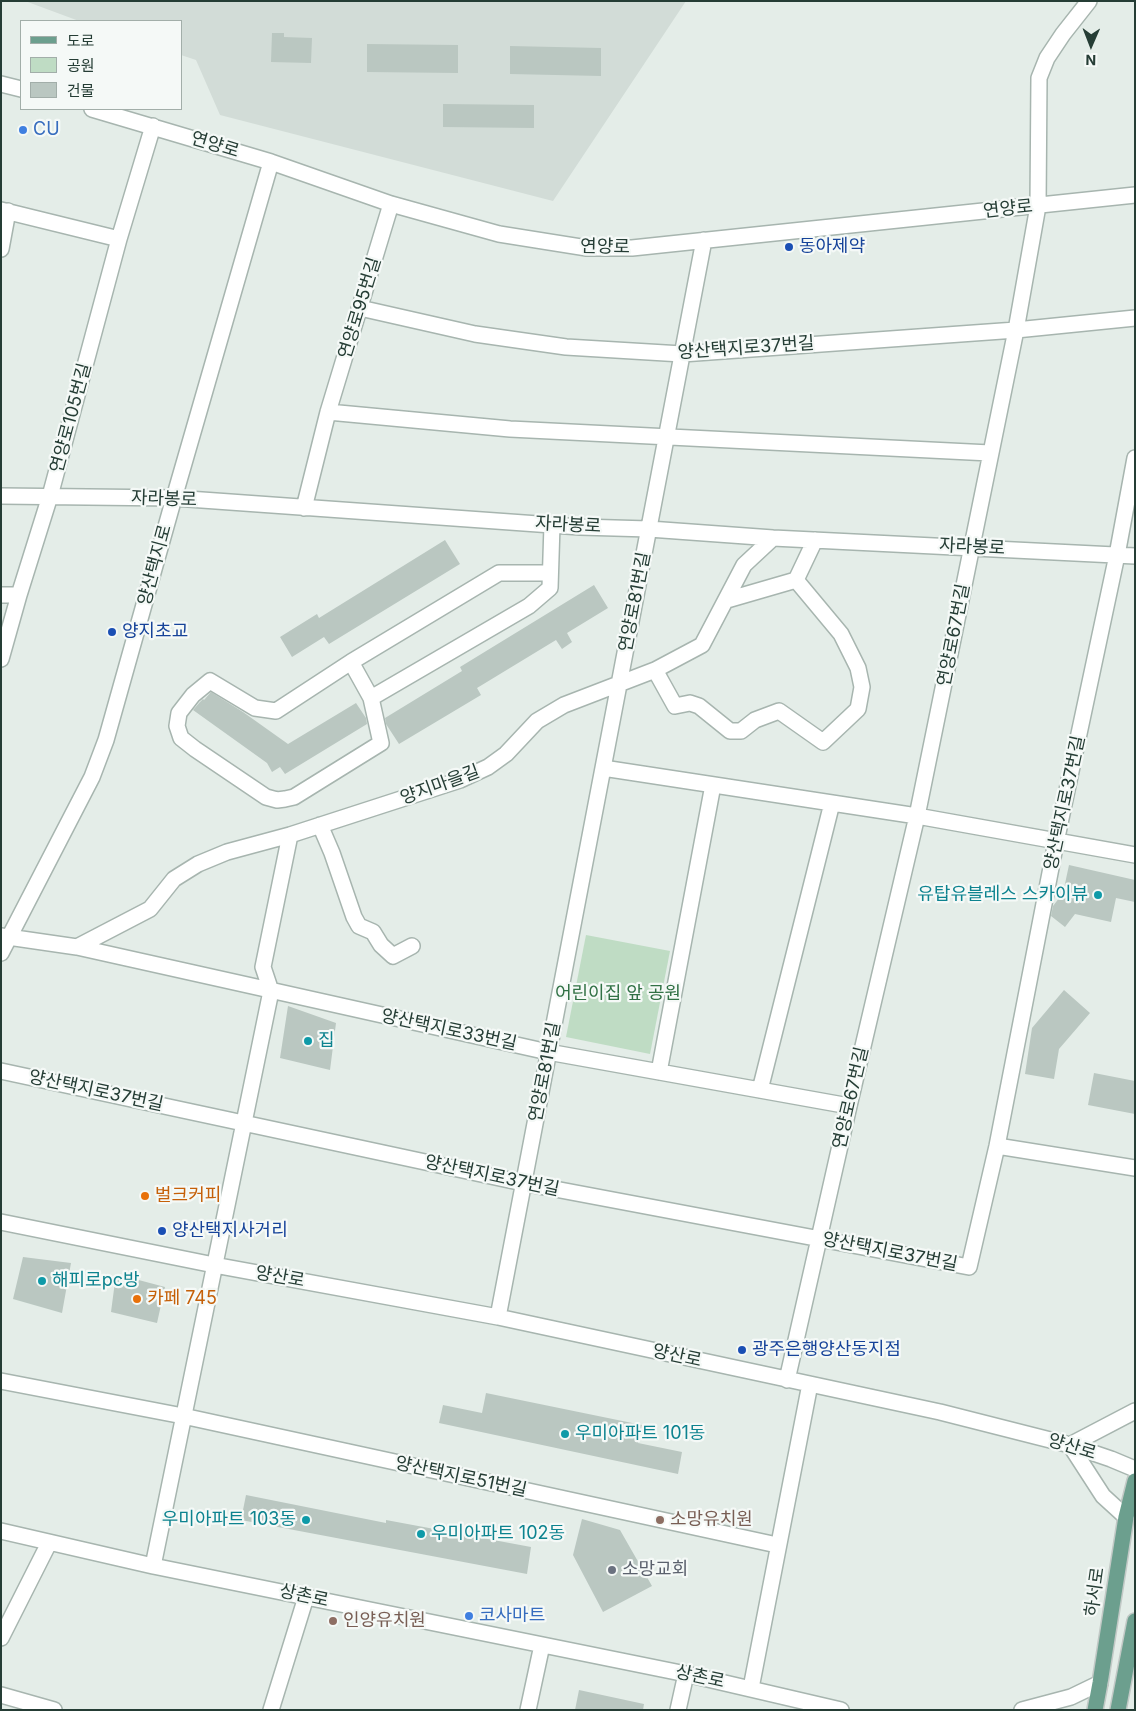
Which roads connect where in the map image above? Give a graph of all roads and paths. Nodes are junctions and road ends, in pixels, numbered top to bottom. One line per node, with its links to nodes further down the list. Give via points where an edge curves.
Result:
1 (1089, 1): 9 (street, 연양로67번길, via 1047,58 1039,78)
2 (1, 84): 3 (street)
3 (20, 89)
4 (96, 110): 5 (street, 연양로)
5 (153, 126): 6 (street, 연양로); 11 (street, 연양로105번길)
6 (271, 162): 8 (street, 연양로); 24 (street, 양산택지로)
7 (1135, 195): 9 (street, 연양로)
8 (391, 204): 12 (street, 연양로, via 499,234 587,248 632,248); 14 (street, 연양로95번길)
9 (1038, 206): 12 (street, 연양로); 16 (street, 연양로67번길)
10 (5, 211): 11 (street); 13 (street)
11 (119, 239): 23 (street, 연양로105번길)
12 (704, 240): 17 (street, 연양로81번길)
13 (1, 249)
14 (360, 308): 17 (street, 양산택지로37번길, via 475,334 566,346); 18 (street, 연양로95번길)
15 (1135, 318): 16 (street, 양산택지로37번길)
16 (1016, 330): 17 (street, 양산택지로37번길); 20 (street, 연양로67번길)
17 (682, 354): 19 (street, 연양로81번길)
18 (328, 412): 19 (street, via 510,429); 25 (street, 연양로95번길)
19 (666, 437): 20 (street); 27 (street, 연양로81번길)
20 (990, 453): 30 (street, 연양로67번길)
21 (1135, 458): 31 (street, 양산택지로37번길)
22 (1, 496): 23 (street, 자라봉로)
23 (50, 496): 24 (street, 자라봉로); 36 (street, 연양로105번길)
24 (174, 498): 25 (street, 자라봉로); 51 (street, 양산택지로, via 104,746 92,777)
25 (304, 508): 26 (street, 자라봉로)
26 (552, 525): 27 (street, 자라봉로); 33 (street)
27 (649, 529): 28 (street, 자라봉로); 41 (street, 연양로81번길)
28 (773, 538): 29 (street, 자라봉로); 37 (street, 양지마을길, via 744,565)
29 (815, 540): 30 (street, 자라봉로); 34 (street)
30 (972, 546): 31 (street, 자라봉로); 46 (street, 연양로67번길)
31 (1117, 555): 32 (street, 자라봉로); 49 (street, 양산택지로37번길)
32 (1135, 556)
33 (550, 573): 39 (street, via 500,573); 42 (street, via 550,588 529,606)
34 (796, 580): 37 (street); 40 (street, via 841,634 858,668 862,686 858,709 823,742 779,711 755,720 741,731 730,731 699,706 690,703 675,706)
35 (1, 595): 36 (street)
36 (19, 595): 38 (street, 연양로105번길)
37 (728, 600): 40 (street, 양지마을길, via 702,645)
38 (1, 659)
39 (350, 662): 42 (street); 42 (street, via 276,711 255,708 210,681 193,695 179,714 177,726 181,738 266,797 277,800 294,797 381,743)
40 (655, 670): 41 (street, 양지마을길)
41 (619, 684): 43 (street, 연양로81번길); 47 (street, 양지마을길, via 564,704 537,721 506,754 476,774)
42 (371, 698)
43 (603, 768): 44 (street); 56 (street, 연양로81번길)
44 (713, 785): 45 (street); 58 (street)
45 (832, 803): 46 (street); 59 (street)
46 (917, 816): 49 (street); 60 (street, 연양로67번길)
47 (320, 825): 48 (street, 양지마을길); 52 (street, via 359,926 373,932 381,946 393,956)
48 (290, 835): 53 (street, 양지마을길, via 227,852 198,864 174,880 150,909); 55 (street, via 262,967)
49 (1056, 842): 50 (street); 62 (street, 양산택지로37번길)
50 (1135, 855)
51 (5, 937): 53 (street, 양산택지로33번길); 54 (street, 양산택지로)
52 (412, 946)
53 (77, 948): 55 (street, 양산택지로33번길)
54 (1, 954)
55 (270, 991): 56 (street, 양산택지로33번길); 61 (street)
56 (548, 1052): 58 (street, 양산택지로33번길); 64 (street, 연양로81번길)
57 (1, 1071): 61 (street, 양산택지로37번길)
58 (658, 1072): 59 (street, 양산택지로33번길)
59 (760, 1090): 60 (street, 양산택지로33번길)
60 (849, 1106): 66 (street, 연양로67번길)
61 (243, 1123): 64 (street, 양산택지로37번길); 67 (street)
62 (997, 1146): 63 (street); 66 (street, 양산택지로37번길, via 969,1267)
63 (1135, 1168)
64 (523, 1183): 66 (street, 양산택지로37번길); 68 (street, 연양로81번길)
65 (1, 1222): 67 (street, 양산로)
66 (819, 1238): 69 (street, 연양로67번길)
67 (214, 1265): 68 (street, 양산로); 73 (street)
68 (498, 1317): 69 (street, 양산로)
69 (787, 1380): 71 (street, 양산로)
70 (1, 1381): 73 (street, 양산택지로51번길)
71 (810, 1384): 74 (street, 양산로); 80 (street)
72 (1135, 1411): 74 (street)
73 (183, 1416): 80 (street, 양산택지로51번길); 81 (street)
74 (1070, 1445): 75 (street, 양산로); 77 (street, via 1103,1496)
75 (1135, 1470)
76 (1135, 1481): 77 (main road, 하서로)
77 (1126, 1518): 87 (main road, 하서로)
78 (1, 1531): 79 (street, 상촌로)
79 (49, 1543): 81 (street, 상촌로); 84 (street)
80 (777, 1545): 88 (street)
81 (152, 1566): 82 (street, 상촌로)
82 (306, 1597): 85 (street, 상촌로); 91 (street)
83 (1135, 1621): 97 (main road)
84 (1, 1638)
85 (542, 1645): 86 (street, 상촌로); 92 (street)
86 (686, 1674): 88 (street, 상촌로); 93 (street)
87 (1100, 1683): 95 (street, via 1071,1697); 96 (main road, 하서로)
88 (751, 1688): 94 (street, 상촌로)
89 (1, 1695): 90 (street)
90 (54, 1710)
91 (271, 1710)
92 (528, 1710)
93 (678, 1710)
94 (841, 1710)
95 (1022, 1710)
96 (1095, 1710)
97 (1118, 1710)

